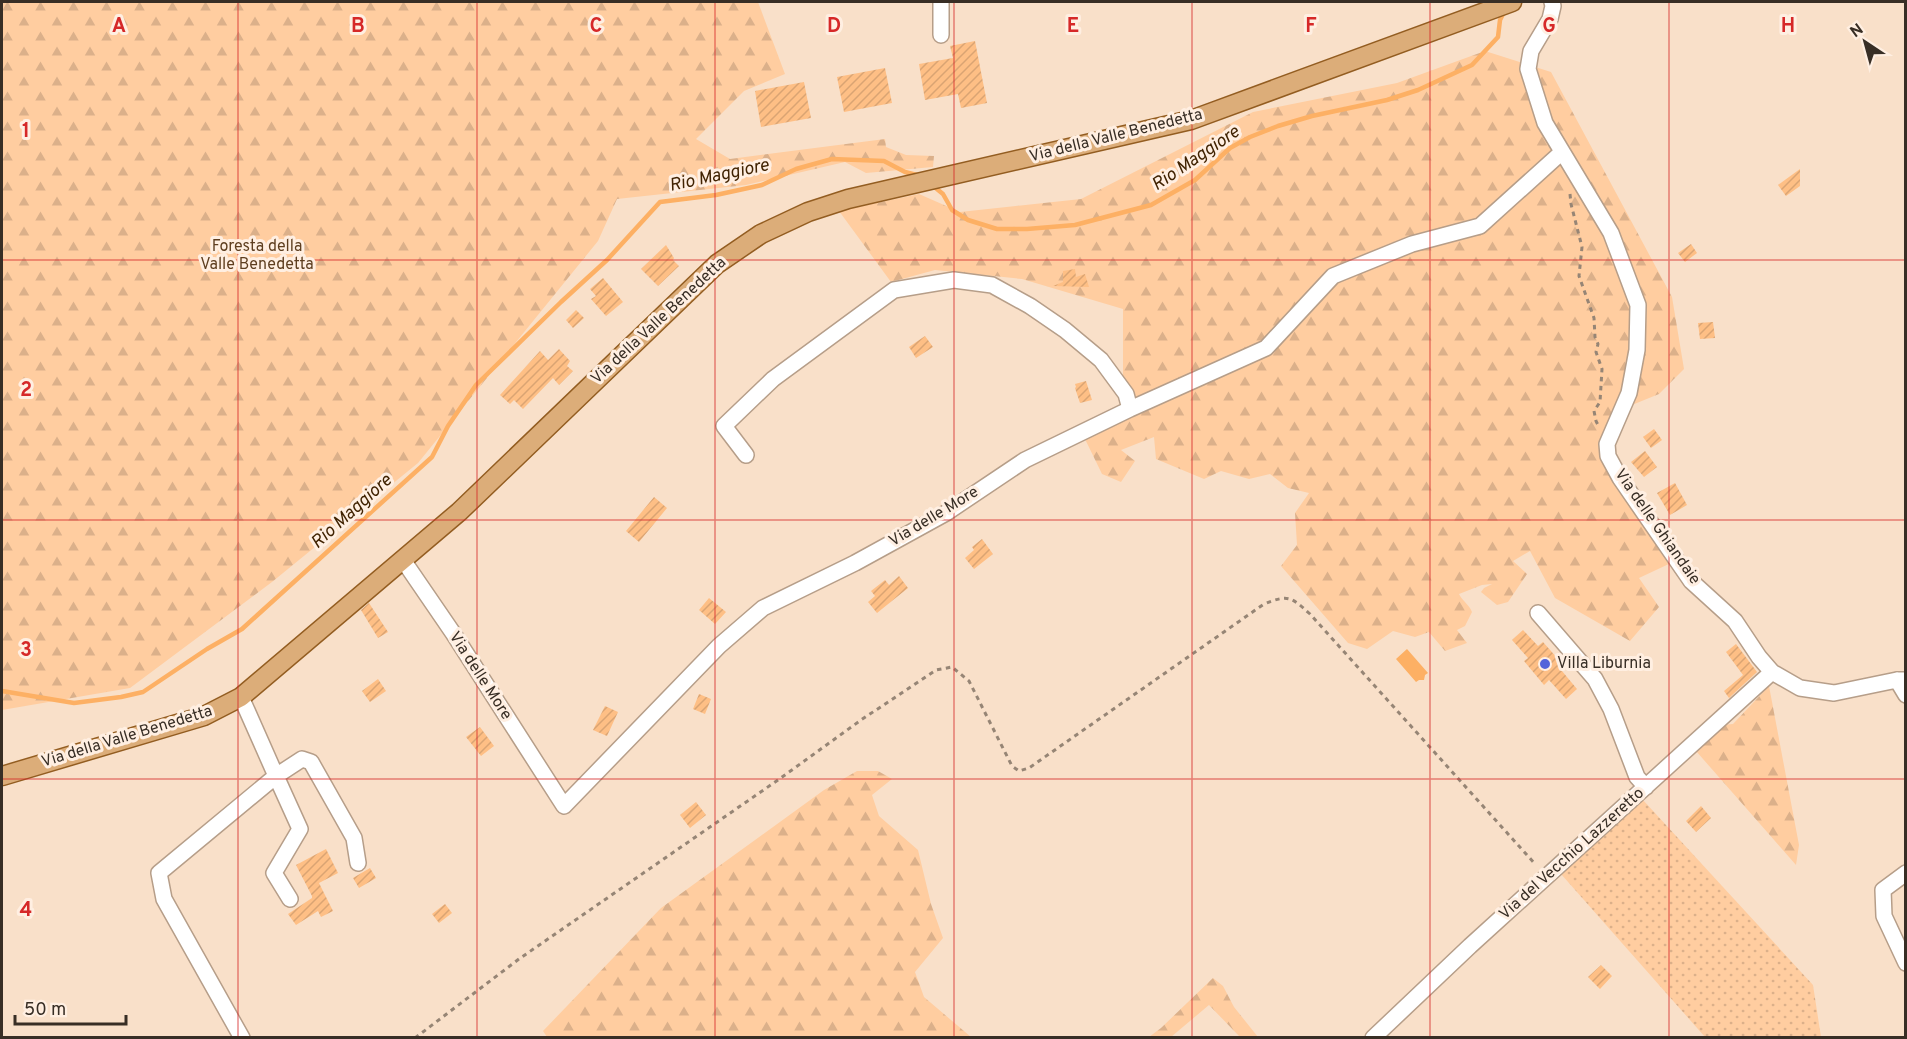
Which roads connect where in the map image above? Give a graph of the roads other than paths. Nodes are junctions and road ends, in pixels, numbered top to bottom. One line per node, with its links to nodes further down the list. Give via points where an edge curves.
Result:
1 (941, 2): 5 (street)
2 (1512, 2): 4 (main road, Via della Valle Benedetta)
3 (1552, 2): 6 (street, Via delle Ghiandaie, via 1550,19 1531,51 1528,69 1545,123)
4 (1482, 9): 9 (main road, Via della Valle Benedetta, via 1191,120 848,199 761,234 717,264 459,512)
5 (941, 35)
6 (1562, 152): 7 (street, via 1480,226 1412,244 1333,276 1266,348); 11 (street, Via delle Ghiandaie, via 1611,233 1638,305 1637,350 1629,393 1607,444 1608,456 1691,581 1735,621)
7 (1130, 409): 8 (street, via 1126,393 1101,360 1065,330 992,285 954,280 894,290 773,380 724,426); 9 (street, Via delle More, via 1025,460 936,518 763,608 719,646 564,806)
8 (746, 455)
9 (403, 560): 14 (main road, Via della Valle Benedetta)
10 (1538, 614): 17 (street, via 1595,680 1611,709 1637,777)
11 (1772, 672): 12 (street, Via delle Ghiandaie, via 1800,688 1834,693); 17 (street, Via del Vecchio Lazzeretto, via 1665,777)
12 (1901, 680): 13 (street)
13 (1905, 695)
14 (241, 697): 15 (main road, Via della Valle Benedetta, via 204,716); 16 (street)
15 (2, 776)
16 (276, 776): 18 (street, via 302,759 311,762 354,838); 20 (street, via 300,829 274,873); 22 (street, via 159,873 164,899)
17 (1646, 787): 23 (street, Via del Vecchio Lazzeretto, via 1474,950)
18 (358, 863)
19 (1905, 873): 21 (street, via 1883,890 1884,916)
20 (290, 899)
21 (1905, 963)
22 (242, 1038)
23 (1373, 1038)

